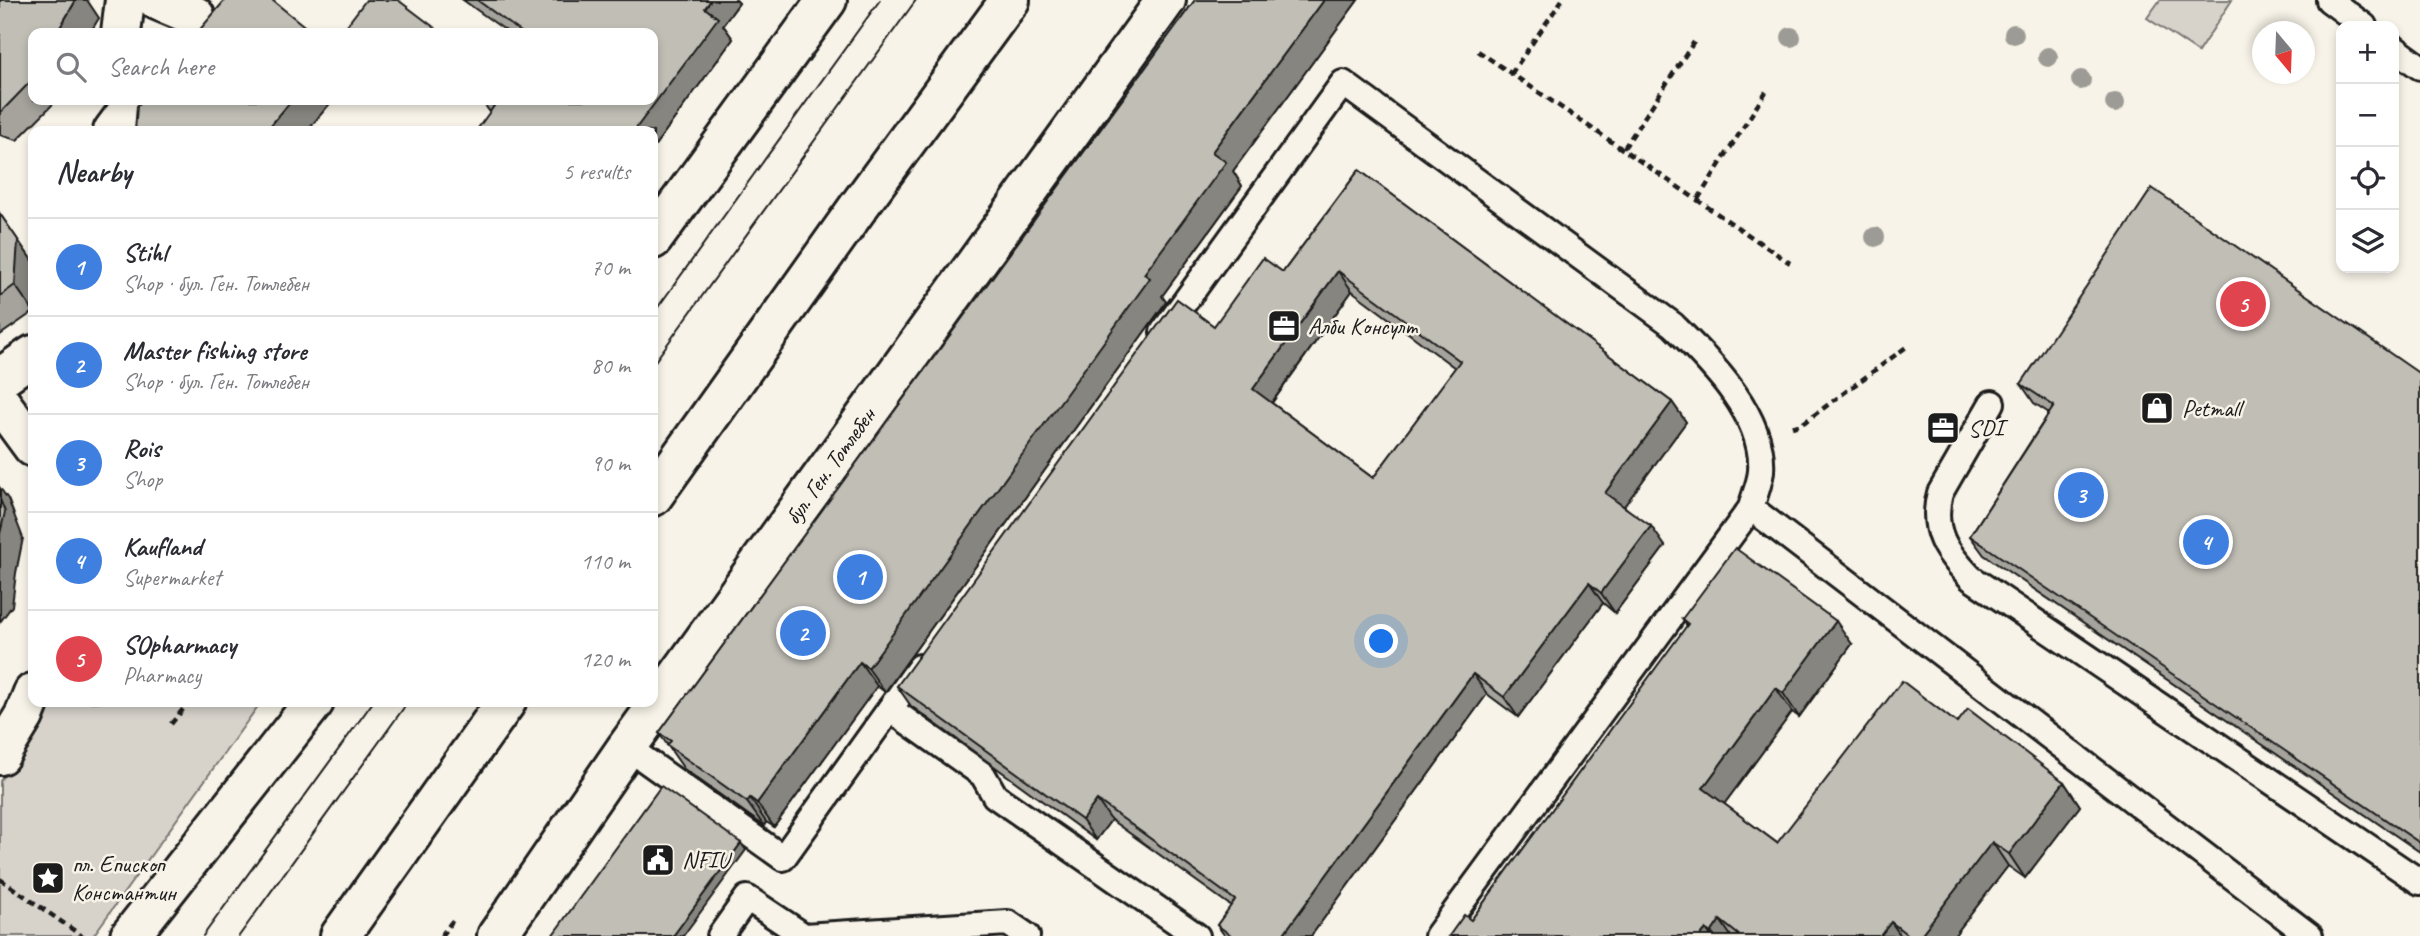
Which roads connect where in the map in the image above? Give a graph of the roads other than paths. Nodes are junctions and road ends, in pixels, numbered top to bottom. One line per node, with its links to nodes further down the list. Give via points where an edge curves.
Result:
1 (125, 0): 9 (street)
2 (157, 0): 7 (street)
3 (827, 0): 16 (street)
4 (1010, 0): 23 (street)
5 (1166, 0): 26 (street, бул. Ген. Тотлебен)
6 (2329, 0): 8 (lane)
7 (195, 17)
8 (2357, 21)
9 (122, 28)
10 (2399, 52): 11 (lane)
11 (2420, 67)
12 (112, 105): 14 (street)
13 (132, 105): 15 (street)
14 (111, 126)
15 (115, 126)
16 (658, 232)
17 (1149, 351): 24 (lane, via 1343,83 1673,325 1709,361 1744,409 1759,440 1761,471)
18 (28, 358): 19 (street)
19 (0, 378)
20 (0, 402): 22 (street)
21 (1992, 402): 34 (lane, via 1937,505 1938,526 1953,559 1971,578)
22 (28, 440)
23 (658, 489)
24 (1751, 508): 43 (lane); 44 (lane)
25 (930, 653): 31 (lane)
26 (658, 703)
27 (28, 706): 33 (street)
28 (306, 707): 36 (street)
29 (502, 707): 37 (street)
30 (655, 707): 32 (street, бул. Ген. Тотлебен)
31 (890, 709): 32 (lane, via 783,858); 42 (lane, via 983,775 995,796)
32 (626, 747): 38 (street, бул. Ген. Тотлебен)
33 (0, 755)
34 (2420, 883)
35 (862, 934): 40 (lane); 41 (lane, via 1008,923)
36 (130, 936)
37 (340, 936)
38 (497, 936)
39 (720, 936): 40 (lane, via 747,898)
40 (803, 936)
41 (1027, 936)
42 (1196, 936)
43 (1437, 936)
44 (2310, 936)

